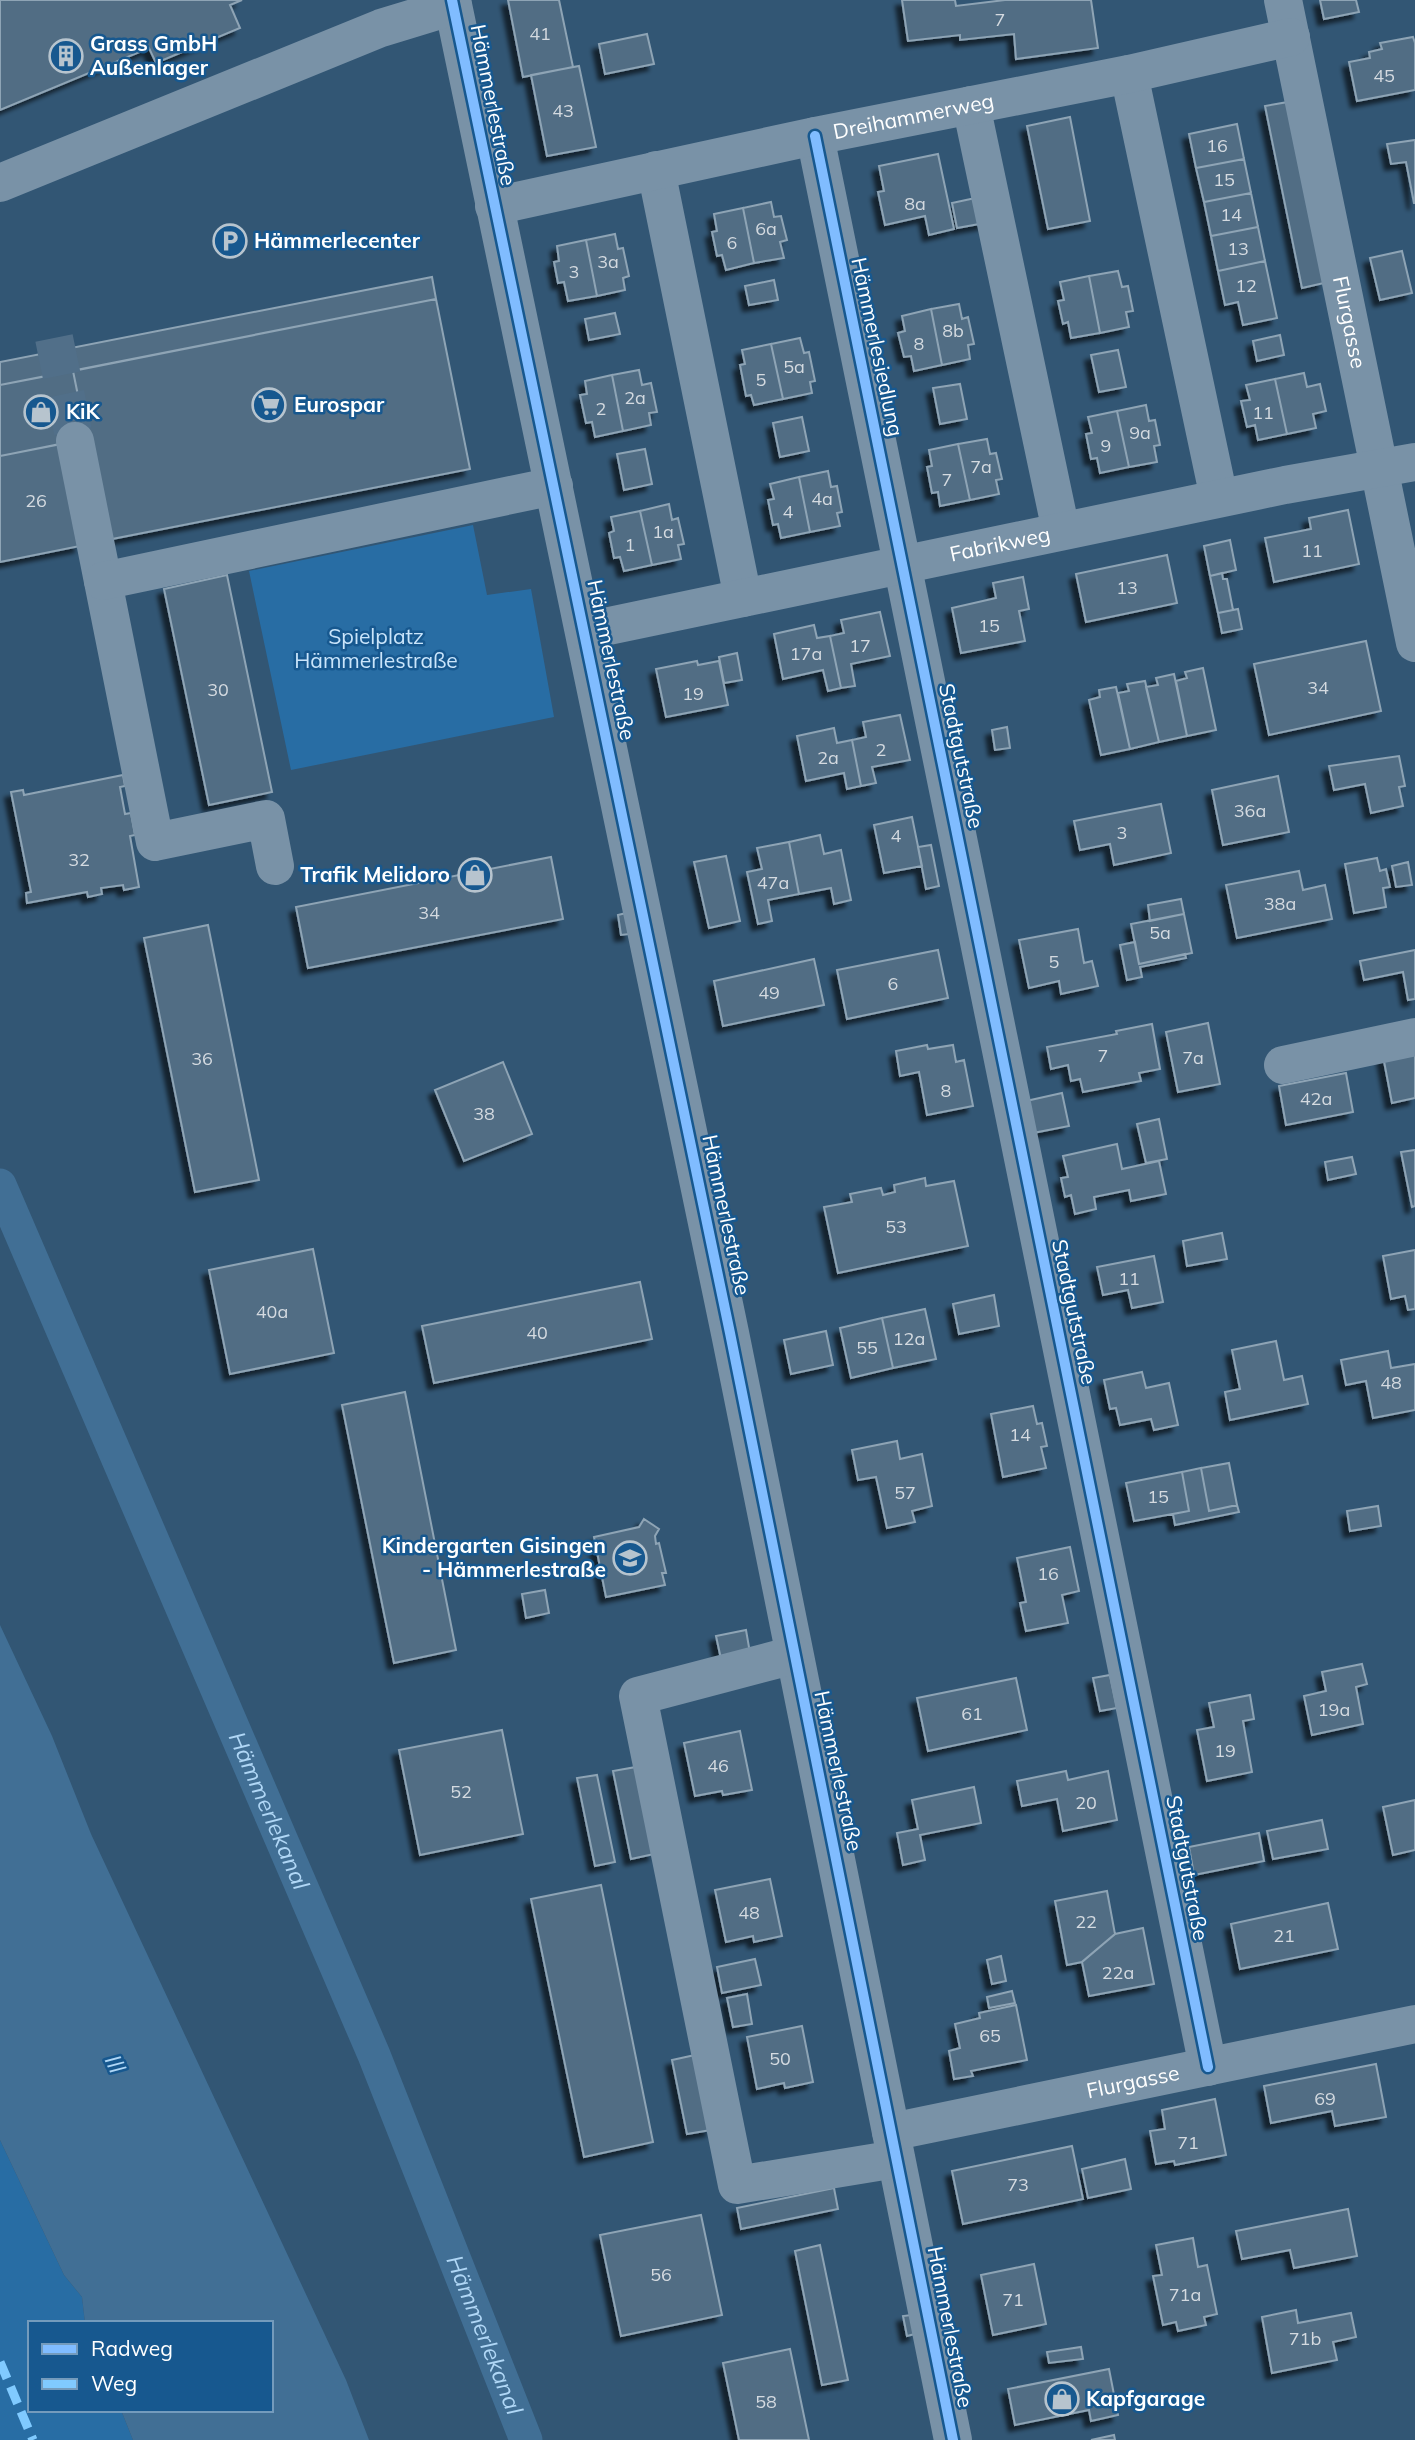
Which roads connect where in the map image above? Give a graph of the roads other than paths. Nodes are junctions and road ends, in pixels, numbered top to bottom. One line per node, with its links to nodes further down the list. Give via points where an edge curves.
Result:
1 (1283, 0): 4 (street, Flurgasse)
2 (453, 3): 3 (street); 10 (street, Hämmerlestraße)
3 (375, 14): 9 (street)
4 (1291, 37): 5 (street, Dreihammerweg); 13 (street, Flurgasse)
5 (1129, 74): 6 (street, Dreihammerweg); 15 (street)
6 (971, 105): 7 (street, Dreihammerweg); 16 (street)
7 (815, 136): 8 (street, Dreihammerweg); 17 (street, Hämmerlesiedlung)
8 (656, 170): 10 (street, Dreihammerweg); 19 (street)
9 (0, 183)
10 (494, 206): 14 (street, Hämmerlestraße)
11 (75, 441): 18 (street)
12 (1415, 462): 13 (street, Fabrikweg)
13 (1378, 469): 15 (street, Fabrikweg); 21 (street, Flurgasse)
14 (554, 486): 18 (street); 20 (street, Hämmerlestraße)
15 (1219, 498): 16 (street, Fabrikweg)
16 (1061, 531): 17 (street, Fabrikweg)
17 (902, 565): 19 (street, Fabrikweg); 27 (street, Stadtgutstraße)
18 (103, 580): 22 (street, via 155,842 266,819)
19 (743, 598): 20 (street, Fabrikweg)
20 (585, 631): 25 (street, Hämmerlestraße)
21 (1415, 643)
22 (275, 866)
23 (1415, 1037): 24 (street)
24 (1283, 1065)
25 (794, 1655): 28 (street, Hämmerlestraße); 28 (street, Flurgasse, via 638,1696 737,2185)
26 (1415, 2024): 27 (street, Flurgasse)
27 (1208, 2067): 28 (street, Flurgasse)
28 (893, 2146): 29 (street, Hämmerlestraße)
29 (953, 2440)

